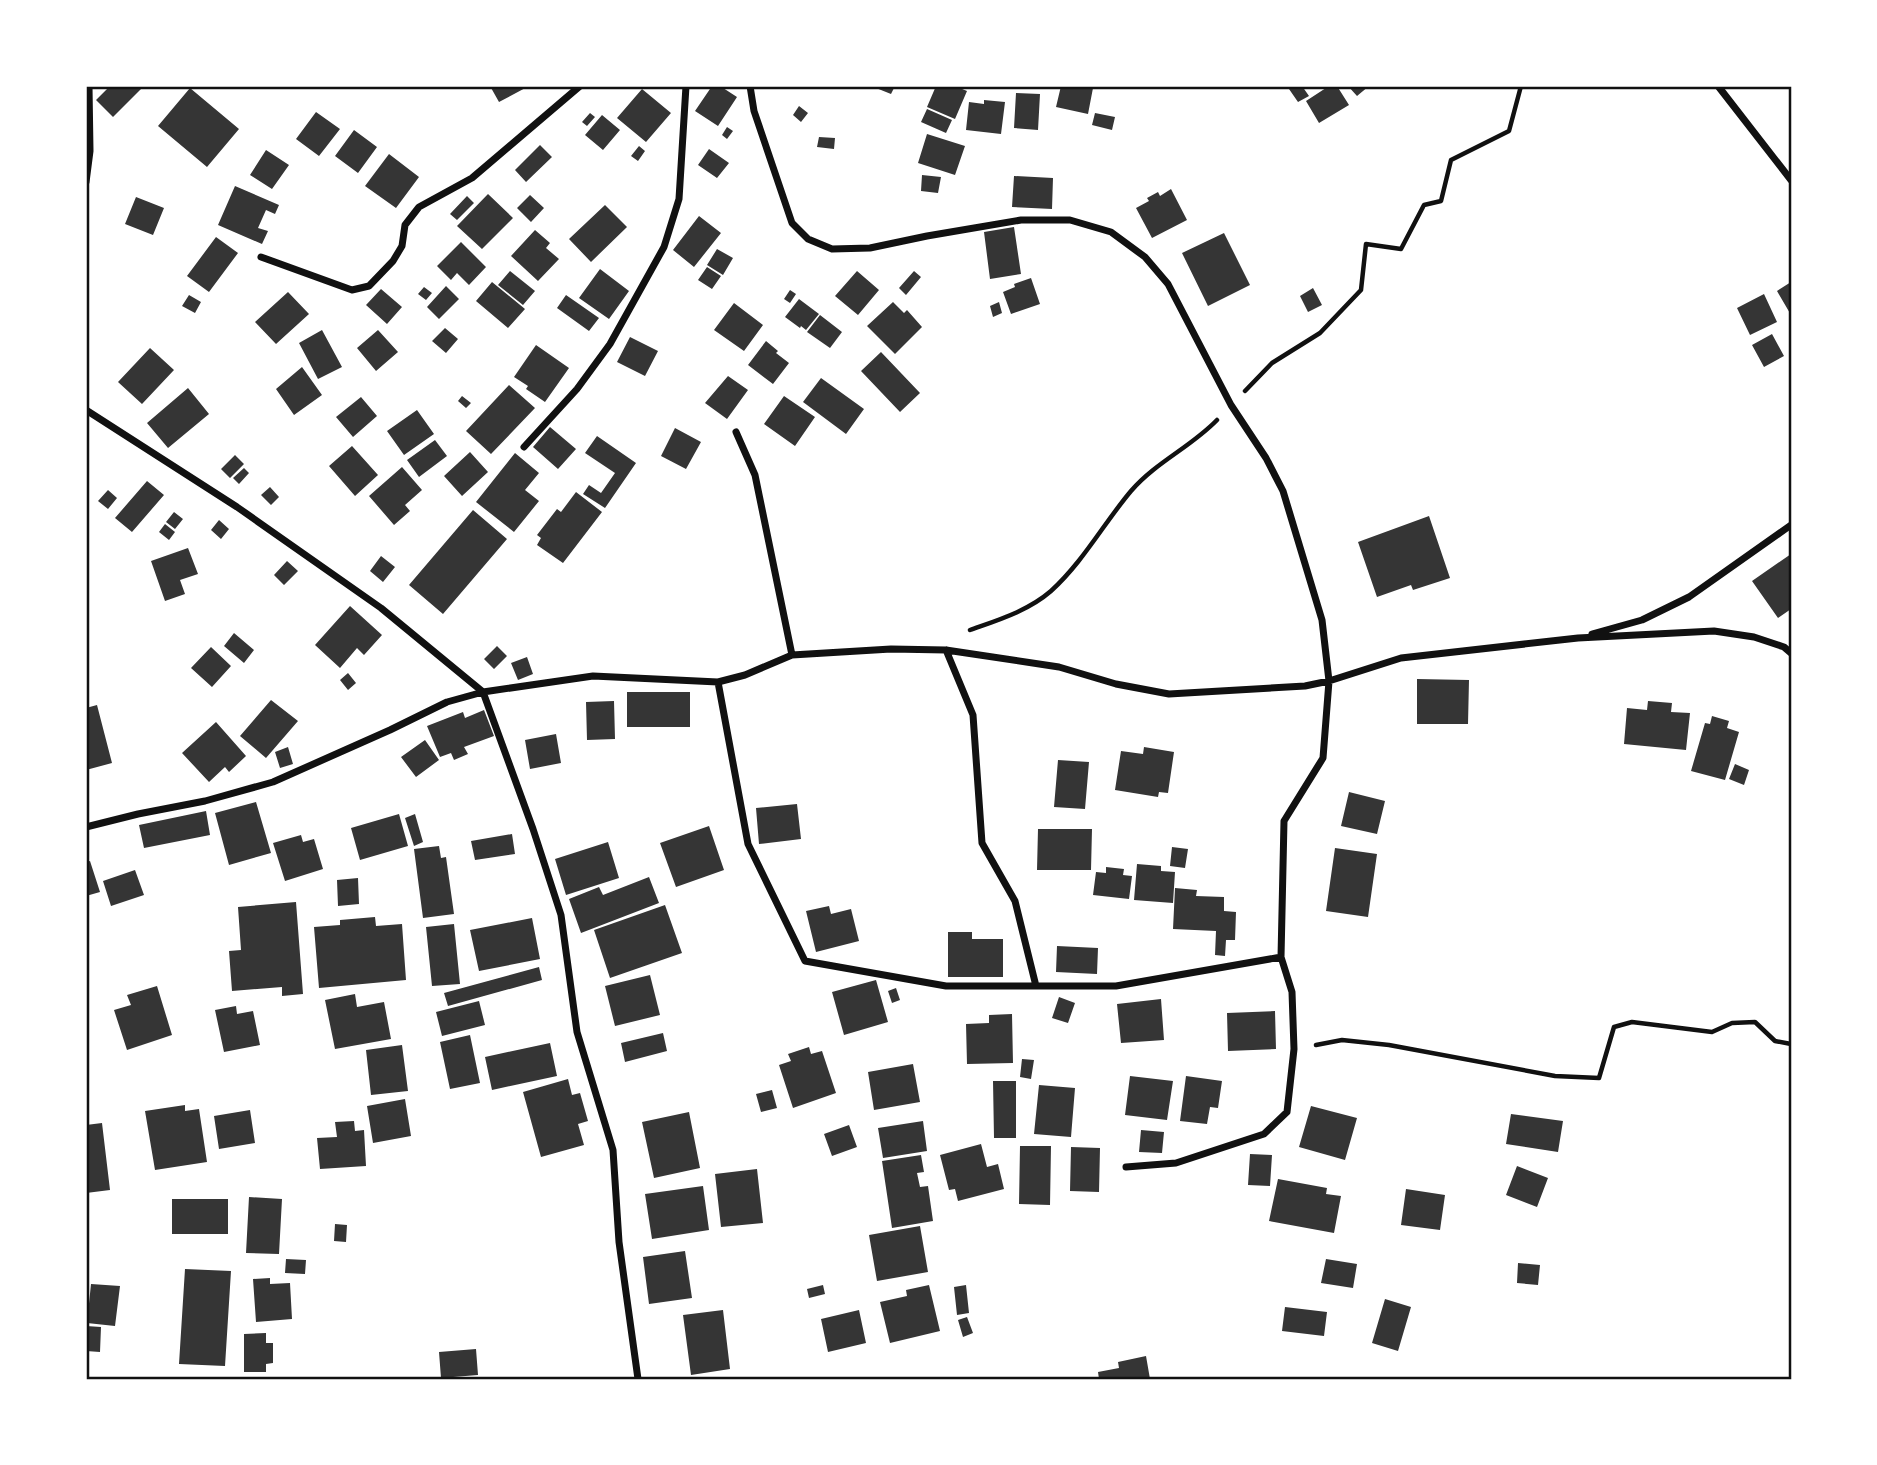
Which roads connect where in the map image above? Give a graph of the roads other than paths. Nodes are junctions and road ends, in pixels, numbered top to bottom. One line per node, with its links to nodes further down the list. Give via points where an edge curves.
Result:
1 (89, 86): 7 (street)
2 (580, 86): 8 (street, via 472,178 419,207 405,225 402,246 393,261 369,286 352,290)
3 (687, 86): 11 (street, via 679,199 664,247 610,344 577,390)
4 (750, 86): 17 (street, via 754,111 792,223 808,239 832,249 870,248 1021,220 1070,220 1111,232 1145,257 1168,284 1231,405 1283,491 1321,620)
5 (1718, 86): 6 (street)
6 (1791, 180)
7 (86, 182)
8 (261, 257)
9 (86, 410): 19 (street, via 237,507 381,608)
10 (736, 432): 16 (street, via 755,475)
11 (524, 447)
12 (1791, 524): 13 (street, via 1689,597 1642,620)
13 (1578, 638): 15 (street, via 1714,631 1754,636); 17 (street, via 1401,658)
14 (946, 650): 16 (street); 17 (street, via 1059,667 1169,694); 22 (street, via 973,715 982,843 1015,901)
15 (1791, 653)
16 (792, 655): 18 (street)
17 (1329, 681): 21 (street, via 1323,758 1284,821)
18 (718, 682): 19 (street, via 593,676); 22 (street, via 747,844 805,961 946,986)
19 (483, 692): 20 (street, via 447,702 273,782 205,802); 24 (street, via 561,915 577,1032 613,1150 619,1242)
20 (86, 827)
21 (1282, 957): 22 (street, via 1116,986); 23 (street, via 1292,992 1294,1049 1287,1112 1264,1134 1175,1163)
22 (1036, 986)
23 (1126, 1167)
24 (638, 1379)

